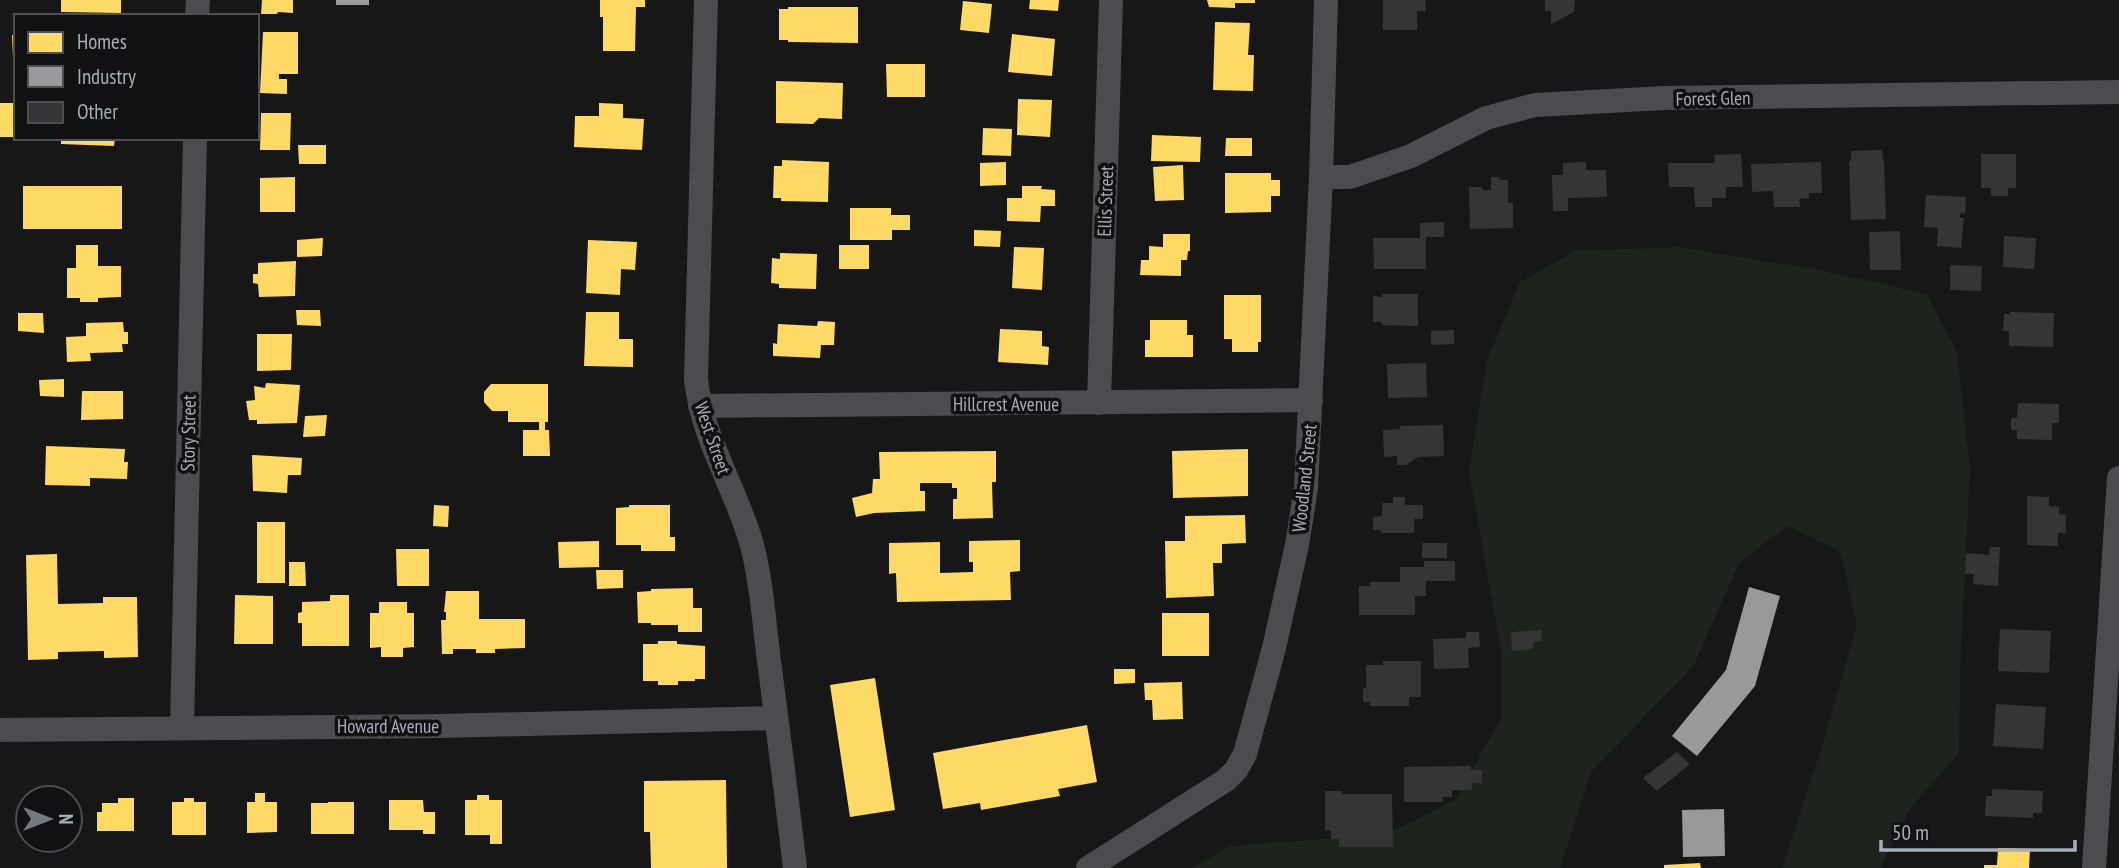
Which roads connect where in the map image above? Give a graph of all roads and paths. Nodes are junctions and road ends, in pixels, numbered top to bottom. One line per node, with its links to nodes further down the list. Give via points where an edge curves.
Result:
1 (706, 0): 9 (street, West Street, via 696,379)
2 (1111, 0): 8 (street, Ellis Street)
3 (1326, 0): 6 (street, Woodland Street)
4 (2119, 92): 6 (street, Forest Glen, via 1664,98 1535,105 1486,118 1411,156 1350,177)
5 (195, 140): 12 (street, Story Street)
6 (1321, 177): 7 (street, Woodland Street)
7 (1311, 400): 8 (street, Hillcrest Avenue); 15 (street, Woodland Street, via 1297,545 1245,754 1226,780)
8 (1099, 403): 9 (street, Hillcrest Avenue)
9 (700, 406): 11 (street, West Street, via 752,547)
10 (2119, 478): 16 (street)
11 (776, 718): 12 (street, Howard Avenue); 14 (street, West Street)
12 (182, 727): 13 (street, Howard Avenue)
13 (0, 730)
14 (795, 868)
15 (1088, 868)
16 (2095, 868)

